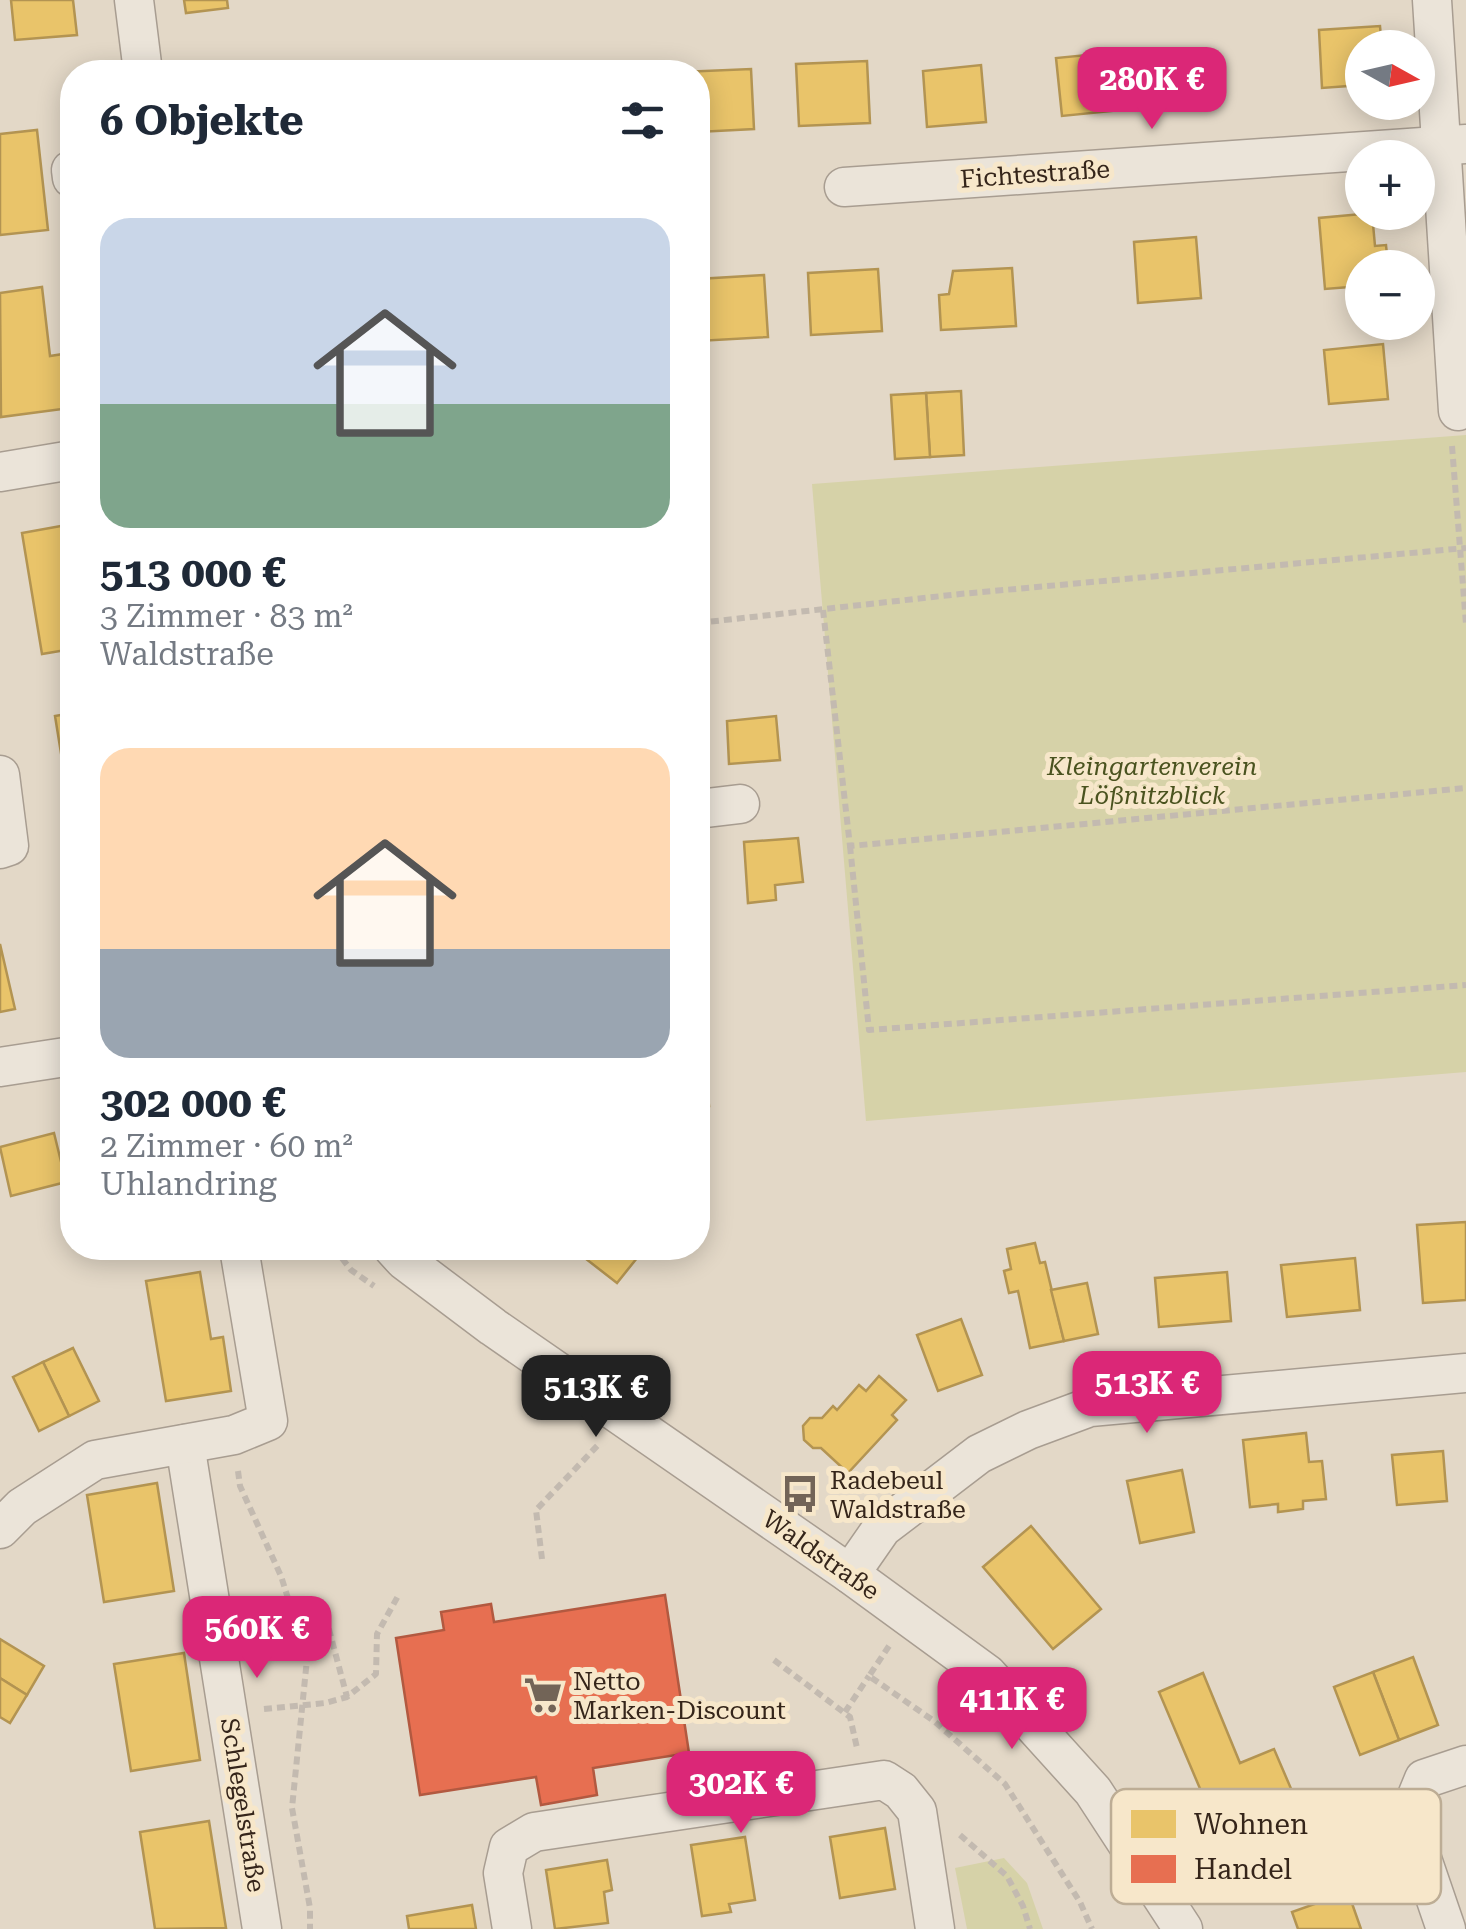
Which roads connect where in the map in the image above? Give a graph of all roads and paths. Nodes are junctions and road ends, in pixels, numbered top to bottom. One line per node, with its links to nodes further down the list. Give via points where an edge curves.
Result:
1 (134, 0): 3 (street)
2 (1432, 0): 4 (street)
3 (141, 60)
4 (1454, 145): 5 (street, Fichtestraße); 6 (street)
5 (844, 186)
6 (1458, 411): 9 (path, via 1452,436)
7 (60, 462): 8 (street)
8 (0, 472)
9 (1463, 548): 10 (path); 12 (path)
10 (823, 610): 11 (path); 17 (path)
11 (710, 622)
12 (1466, 624)
13 (0, 775): 18 (street, via 9,846)
14 (1466, 788): 17 (path)
15 (740, 804): 16 (street)
16 (710, 808)
17 (850, 846): 19 (path, via 869,1030)
18 (0, 850)
19 (1466, 985)
20 (60, 1058): 21 (street)
21 (0, 1068)
22 (240, 1260): 26 (street)
23 (404, 1260): 25 (street, Waldstraße)
24 (1466, 1373): 30 (street, via 1090,1407 979,1454 882,1528)
25 (625, 1419): 29 (path, via 536,1510); 30 (street, Waldstraße)
26 (251, 1428): 27 (street); 33 (path, via 240,1486 281,1576)
27 (185, 1444): 28 (street, via 95,1460); 39 (street, Schlegelstraße)
28 (0, 1529)
29 (542, 1559)
30 (850, 1574): 44 (street, Waldstraße, via 987,1674)
31 (398, 1596): 36 (path, via 377,1634 376,1674)
32 (894, 1638): 35 (path)
33 (307, 1659): 36 (path, via 312,1608 323,1607); 37 (path)
34 (774, 1660): 38 (path)
35 (870, 1676): 38 (path); 52 (path, via 934,1720 1005,1784)
36 (347, 1697): 37 (path)
37 (304, 1704): 39 (path); 48 (path, via 292,1808)
38 (845, 1712): 40 (path)
39 (228, 1713): 47 (street, Schlegelstraße)
40 (858, 1751)
41 (1466, 1765): 42 (street, via 1424,1779)
42 (1420, 1789)
43 (917, 1811): 49 (street, via 884,1780 534,1832 510,1847 502,1874); 50 (street); 51 (path, via 941,1816 1007,1876)
44 (1111, 1821)
45 (1166, 1904): 53 (street, Waldstraße)
46 (1437, 1904): 54 (street)
47 (262, 1929)
48 (310, 1929)
49 (512, 1929)
50 (935, 1929)
51 (1030, 1929)
52 (1092, 1929)
53 (1183, 1929)
54 (1446, 1929)

